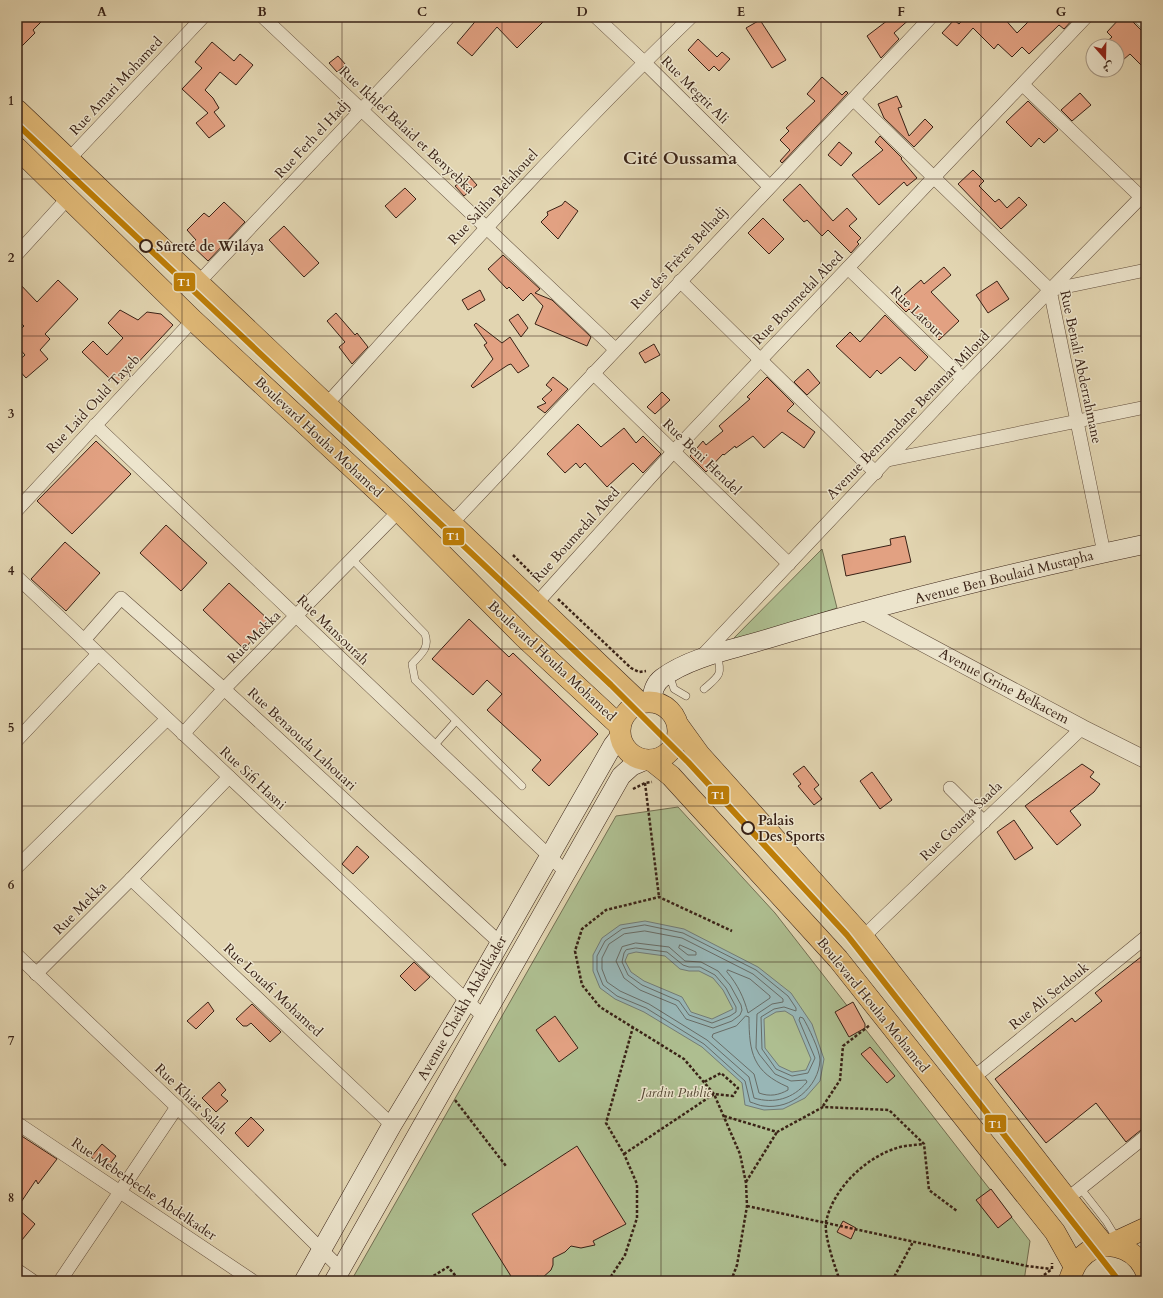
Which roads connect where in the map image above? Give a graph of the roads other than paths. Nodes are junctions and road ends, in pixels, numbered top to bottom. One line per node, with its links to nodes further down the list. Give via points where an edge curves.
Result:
1 (203, 17): 16 (street, Rue Amari Mohamed)
2 (263, 17): 13 (street, Rue Ikhlef Belaid et Benyebka)
3 (449, 17): 13 (street, Rue Ferh el Hadj)
4 (596, 17): 10 (street, Rue Megtit Ali)
5 (691, 17): 10 (street, Rue Saliha Belahouel)
6 (1086, 17): 11 (street, Rue Boumedal Abed)
7 (1139, 17): 9 (street)
8 (927, 18): 12 (street, Rue des Frères Belhadj)
9 (1146, 24)
10 (644, 62): 18 (street, Rue Megtit Ali); 21 (street, Rue Saliha Belahouel)
11 (1024, 84): 17 (street, Rue Boumedal Abed); 19 (street)
12 (854, 100): 17 (street, Rue Benali Abderrahmane); 18 (street, Rue des Frères Belhadj)
13 (362, 109): 21 (street, Rue Ikhlef Belaid et Benyebka); 26 (street, Rue Ferh el Hadj)
14 (17, 110): 16 (main road, Boulevard Houha Mohamed)
15 (17, 148): 20 (main road, Boulevard Houha Mohamed)
16 (69, 159): 26 (main road, Boulevard Houha Mohamed)
17 (934, 178): 23 (street, Rue Boumedal Abed); 27 (street, Rue Benali Abderrahmane)
18 (769, 186): 25 (street, Rue des Frères Belhadj)
19 (1144, 195): 27 (street, Avenue Benramdane Benamar Miloud)
20 (68, 198): 22 (street); 28 (main road, Boulevard Houha Mohamed)
21 (486, 227): 29 (street, Rue Ikhlef Belaid et Benyebka); 33 (street, Rue Saliha Belahouel)
22 (17, 254)
23 (848, 268): 30 (street, Rue Boumedal Abed); 32 (street, Rue Latour)
24 (1146, 270): 27 (street)
25 (680, 281): 29 (street, Rue des Frères Belhadj); 30 (street)
26 (198, 283): 33 (main road, Boulevard Houha Mohamed)
27 (1050, 290): 32 (street, Avenue Benramdane Benamar Miloud); 35 (street, Rue Benali Abderrahmane)
28 (193, 320): 36 (street, Rue Laid Ould Tayeb); 41 (main road, Boulevard Houha Mohamed)
29 (615, 349): 31 (street, Rue des Frères Belhadj)
30 (762, 359): 37 (street, Rue Boumedal Abed); 39 (street)
31 (593, 373): 37 (street, Rue Beni Hendel); 42 (street, Rue des Frères Belhadj)
32 (963, 379): 38 (street, Avenue Benramdane Benamar Miloud)
33 (326, 405): 42 (main road, Boulevard Houha Mohamed)
34 (1146, 407): 35 (street)
35 (1078, 422): 38 (street); 44 (street, Rue Benali Abderrahmane)
36 (96, 425): 40 (street, Rue Laid Ould Tayeb); 50 (street, Rue Mansourah)
37 (674, 451): 46 (street, Rue Beni Hendel); 48 (street, Rue Boumedal Abed)
38 (888, 460): 39 (street, Avenue Benramdane Benamar Miloud)
39 (876, 473): 46 (street, Avenue Benramdane Benamar Miloud)
40 (17, 510)
41 (399, 511): 45 (street, Rue Mekka); 64 (main road, Boulevard Houha Mohamed)
42 (452, 523): 48 (main road, Boulevard Houha Mohamed)
43 (1146, 544): 44 (main road, Avenue Ben Boulaid Mustapha)
44 (1104, 553): 49 (main road, Avenue Ben Boulaid Mustapha)
45 (352, 559): 50 (street, Rue Mekka); 61 (lane, via 425,634 428,642 426,648 412,664 412,672 415,680)
46 (789, 564): 54 (street, Avenue Benramdane Benamar Miloud)
47 (17, 577): 51 (street, Rue Sifi Hasni)
48 (542, 597): 59 (main road, Boulevard Houha Mohamed)
49 (863, 611): 53 (main road, Avenue Ben Boulaid Mustapha); 63 (street, Avenue Grine Belkacem)
50 (296, 617): 56 (street, Rue Mekka); 67 (street, Rue Mansourah)
51 (84, 640): 52 (street, Rue Sifi Hasni); 56 (street, Rue Benaouda Lahouari, via 121,598)
52 (98, 654): 60 (street, Rue Sifi Hasni); 66 (street)
53 (717, 655): 54 (main road, Avenue Ben Boulaid Mustapha); 57 (lane, via 720,674)
54 (695, 662): 55 (main road, Avenue Ben Boulaid Mustapha)
55 (660, 672): 58 (lane, via 674,689); 59 (main road, Avenue Ben Boulaid Mustapha)
56 (224, 689): 65 (street, Rue Mekka); 80 (street, Rue Benaouda Lahouari)
57 (704, 689)
58 (686, 696)
59 (645, 702): 62 (main road, via 665,706); 64 (main road, via 626,713)
60 (167, 719): 65 (street, Rue Sifi Hasni); 75 (street)
61 (456, 721): 67 (lane); 71 (lane)
62 (678, 725): 68 (main road, via 677,739 673,747 663,756); 78 (main road, via 699,754)
63 (1082, 728): 69 (street, Avenue Grine Belkacem); 73 (street, Rue Gouraa Saada)
64 (620, 731): 68 (main road, via 623,745 629,752); 74 (main road, Avenue Cheikh Abdelkader)
65 (183, 734): 70 (street, Rue Sifi Hasni)
66 (17, 740)
67 (433, 747): 74 (street, Rue Mansourah)
68 (648, 760): 76 (main road, Avenue Cheikh Abdelkader, via 632,766 622,776); 97 (main road, Boulevard Houha Mohamed, via 671,776 838,959 1055,1232)
69 (1146, 760)
70 (229, 777): 77 (street, Rue Mekka); 83 (street, Rue Sifi Hasni)
71 (522, 786)
72 (950, 788): 73 (street)
73 (984, 822): 78 (street, Rue Gouraa Saada)
74 (549, 857): 76 (street, Rue Mansourah); 80 (main road, Avenue Cheikh Abdelkader)
75 (17, 868)
76 (567, 873): 84 (main road, Avenue Cheikh Abdelkader)
77 (131, 879): 82 (street, Rue Mekka); 88 (street, Rue Louafi Mohamed)
78 (863, 937): 85 (main road)
79 (1146, 938): 85 (street, Rue Ali Serdouk)
80 (500, 943): 83 (main road, Avenue Cheikh Abdelkader)
81 (18, 958): 82 (street, Rue Khiat Salah)
82 (36, 974): 86 (street, Rue Khiat Salah)
83 (467, 1001): 84 (street, Rue Sifi Hasni); 88 (main road, Avenue Cheikh Abdelkader)
84 (484, 1017): 98 (main road, Avenue Cheikh Abdelkader)
85 (973, 1078): 91 (main road)
86 (177, 1107): 90 (street); 94 (street, Rue Khiat Salah)
87 (17, 1123): 90 (street, Rue Meberbeche Abdelkader)
88 (392, 1125): 94 (main road, Avenue Cheikh Abdelkader)
89 (1146, 1136): 91 (street)
90 (119, 1193): 100 (street); 101 (street, Rue Meberbeche Abdelkader)
91 (1074, 1194): 93 (main road)
92 (1146, 1228): 93 (main road)
93 (1110, 1244): 96 (main road, via 1128,1250 1136,1256); 97 (main road, via 1087,1252)
94 (322, 1250): 98 (street, Rue Khiat Salah); 102 (main road, Avenue Cheikh Abdelkader)
95 (17, 1270): 99 (street)
96 (1146, 1272)
97 (1071, 1274)
98 (337, 1275)
99 (33, 1281)
100 (60, 1281)
101 (253, 1281)
102 (304, 1281)

